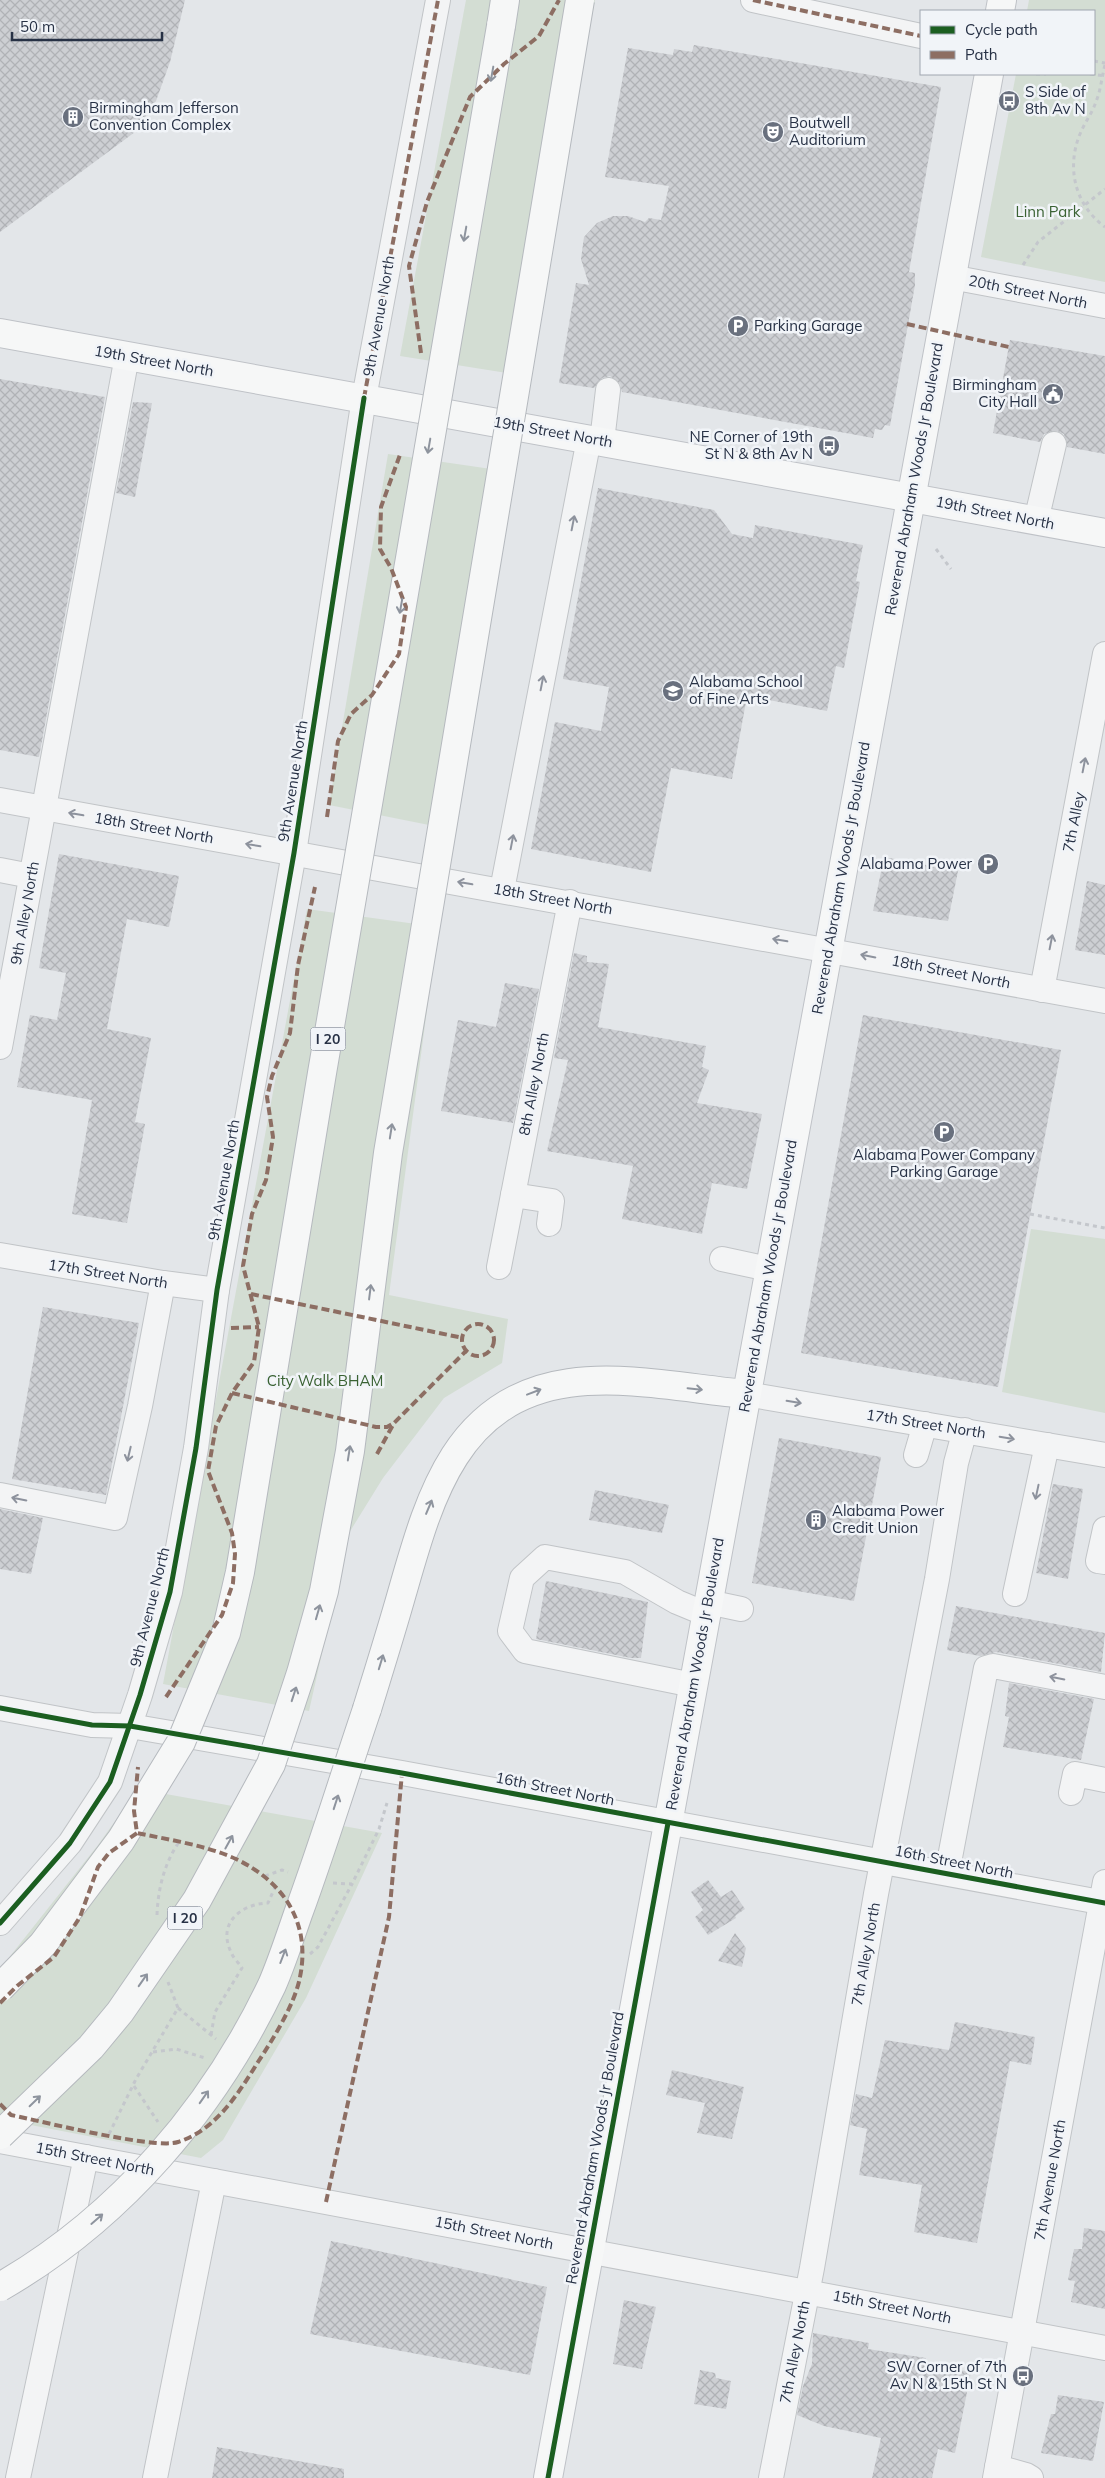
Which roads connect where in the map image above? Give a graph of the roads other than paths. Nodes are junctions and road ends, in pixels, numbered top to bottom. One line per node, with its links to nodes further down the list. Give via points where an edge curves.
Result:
1 (438, 0): 12 (street, 9th Avenue North)
2 (505, 0): 61 (main road, I 20, one-way to 61, bridge, via 240,1572 226,1633 181,1742 121,1840 44,1944)
3 (580, 0): 62 (main road, I 20, one-way to 3, bridge, via 91,2046 120,2012 197,1900 271,1764 324,1591 350,1451 388,1153)
4 (753, 0): 5 (street)
5 (920, 36)
6 (989, 75): 7 (main road, Reverend Abraham Woods Jr Boulevard)
7 (951, 277): 8 (street, 20th Street North); 15 (main road, Reverend Abraham Woods Jr Boulevard)
8 (1105, 306)
9 (0, 333): 10 (main road, 19th Street North)
10 (127, 356): 12 (main road, 19th Street North); 20 (street, 9th Alley North)
11 (608, 390): 13 (street)
12 (364, 398): 13 (main road, 19th Street North); 21 (street, 9th Avenue North)
13 (595, 440): 15 (main road, 19th Street North); 24 (street, one-way to 13)
14 (1054, 444): 16 (street)
15 (911, 497): 16 (main road, 19th Street North); 26 (main road, Reverend Abraham Woods Jr Boulevard)
16 (1036, 520): 17 (main road, 19th Street North)
17 (1105, 533)
18 (1105, 654): 27 (street, 7th Alley, one-way to 18)
19 (0, 800): 20 (street, 18th Street North)
20 (44, 808): 21 (street, 18th Street North, one-way to 20); 23 (street, 9th Alley North)
21 (294, 853): 24 (street, 18th Street North, one-way to 21); 37 (street, 9th Avenue North)
22 (0, 870): 23 (street)
23 (31, 876): 29 (street, 9th Alley North)
24 (502, 890): 25 (street, 18th Street North)
25 (570, 902): 26 (street, 18th Street North, one-way to 25); 30 (street, 8th Alley North)
26 (828, 949): 27 (street, 18th Street North, one-way to 26); 35 (main road, Reverend Abraham Woods Jr Boulevard)
27 (1042, 990): 28 (street, 18th Street North)
28 (1105, 1001)
29 (0, 1047)
30 (513, 1195): 31 (street, via 552,1201); 34 (street, 8th Alley North)
31 (548, 1224)
32 (722, 1259): 35 (street)
33 (1, 1260): 36 (street, 17th Street North)
34 (499, 1267)
35 (769, 1268): 38 (main road, Reverend Abraham Woods Jr Boulevard)
36 (163, 1283): 37 (street, 17th Street North); 44 (street, one-way to 44, via 115,1518)
37 (217, 1290): 53 (street, 9th Avenue North, via 196,1448 170,1592)
38 (746, 1394): 39 (street, 17th Street North, one-way to 39); 48 (main road, Reverend Abraham Woods Jr Boulevard); 67 (main road, one-way to 38, bridge, via 79,2235 120,2198 160,2157 237,2050 272,1984 309,1884 367,1709 421,1525 449,1461 473,1430 505,1404 539,1390 568,1383 601,1381)
39 (925, 1424): 40 (street, 17th Street North); 42 (street)
40 (965, 1430): 41 (street, 17th Street North, one-way to 41); 57 (street, 7th Alley North, via 956,1462)
41 (1047, 1445): 43 (street, 17th Street North); 47 (street, one-way to 47)
42 (916, 1455)
43 (1105, 1456)
44 (0, 1496)
45 (1105, 1529): 46 (street, via 1098,1561)
46 (1105, 1562)
47 (1015, 1594)
48 (707, 1608): 49 (street); 50 (main road, Reverend Abraham Woods Jr Boulevard); 50 (street, via 677,1602 625,1572 546,1557 522,1578 510,1631 525,1651)
49 (740, 1609)
50 (693, 1685): 56 (main road, Reverend Abraham Woods Jr Boulevard)
51 (1105, 1687): 58 (street, one-way to 58, via 993,1666 986,1668)
52 (0, 1708): 53 (street, 16th Street North, via 92,1724)
53 (130, 1726): 56 (street, 16th Street North); 60 (street, 9th Avenue North, via 110,1782 70,1843)
54 (1105, 1780): 55 (street, via 1075,1774)
55 (1071, 1793)
56 (668, 1823): 57 (street, 16th Street North); 66 (main road, Reverend Abraham Woods Jr Boulevard)
57 (883, 1861): 58 (street, 16th Street North); 68 (street, 7th Alley North)
58 (947, 1873): 59 (street, 16th Street North)
59 (1104, 1896): 69 (street, 7th Avenue North)
60 (0, 1923)
61 (0, 1988)
62 (0, 2135)
63 (0, 2142): 64 (street, 15th Street North)
64 (86, 2157): 65 (street, 15th Street North); 72 (street)
65 (214, 2181): 66 (street, 15th Street North); 73 (street)
66 (589, 2251): 68 (street, 15th Street North); 74 (main road, Reverend Abraham Woods Jr Boulevard)
67 (0, 2287)
68 (806, 2292): 69 (street, 15th Street North); 75 (street, 7th Alley North)
69 (1022, 2332): 70 (street, 15th Street North); 71 (street, 7th Avenue North)
70 (1105, 2348)
71 (996, 2473): 76 (street)
72 (18, 2478)
73 (155, 2478)
74 (548, 2478)
75 (771, 2478)
76 (1031, 2478)

